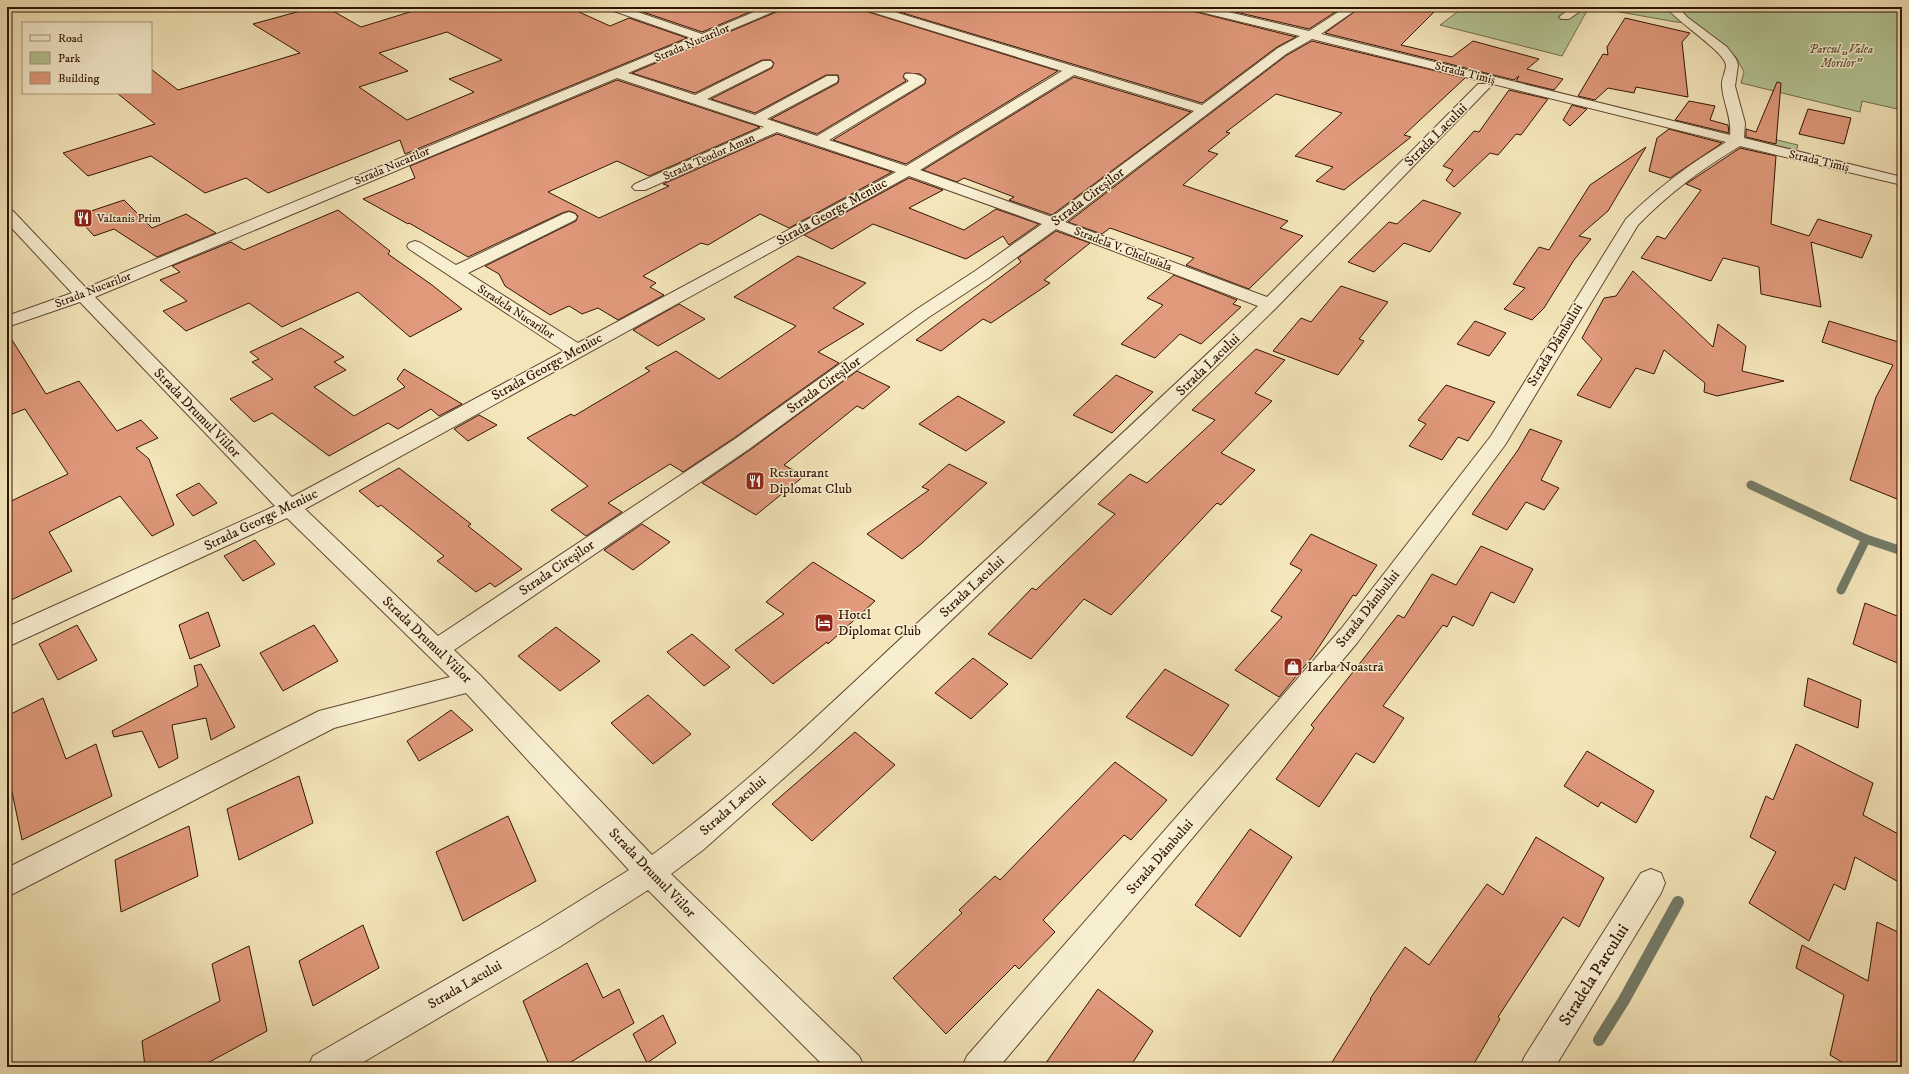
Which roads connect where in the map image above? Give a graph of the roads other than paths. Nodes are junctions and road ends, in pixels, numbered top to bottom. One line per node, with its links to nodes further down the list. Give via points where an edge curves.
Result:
1 (612, 7): 10 (street)
2 (776, 7): 10 (street, Strada Nucarilor)
3 (866, 7): 12 (street)
4 (1192, 7): 9 (street, Strada Timiș)
5 (1354, 7): 9 (street, Strada Cireșilor)
6 (1580, 7): 8 (street)
7 (1672, 7): 22 (street, via 1682,19 1723,50 1730,59 1732,65 1728,86 1738,123)
8 (1565, 17)
9 (1311, 34): 18 (street, Strada Cireșilor, via 1282,51); 22 (street, Strada Timiș)
10 (703, 38): 13 (street, Strada Nucarilor)
11 (767, 64): 17 (street)
12 (1073, 70): 18 (street); 23 (street, Strada George Meniuc)
13 (618, 74): 17 (street, Stradela V. Cheltuiala); 31 (street, Strada Nucarilor)
14 (910, 77): 21 (street, via 919,80)
15 (832, 79): 19 (street)
16 (1483, 87): 32 (street, Strada Lacului)
17 (696, 100): 19 (street, Stradela V. Cheltuiala)
18 (1204, 110): 28 (street, Strada Cireșilor)
19 (756, 120): 20 (street, Stradela V. Cheltuiala)
20 (777, 127): 21 (street, Stradela V. Cheltuiala); 25 (street, Strada Teodor Aman)
21 (818, 141): 23 (street, Stradela V. Cheltuiala)
22 (1737, 142): 24 (street, Strada Timiș); 44 (street, Strada Dâmbului, via 1706,160 1644,209 1632,222 1498,440 1349,636)
23 (908, 171): 28 (street, Stradela V. Cheltuiala); 34 (street, Strada George Meniuc)
24 (1902, 181)
25 (640, 188)
26 (7, 214): 31 (street, Strada Drumul Viilor)
27 (569, 217): 30 (street, Stradela Nucarilor)
28 (1054, 223): 32 (street, Stradela V. Cheltuiala); 37 (street, Strada Cireșilor, via 923,313 742,444)
29 (415, 246): 30 (street, Stradela Nucarilor)
30 (456, 272): 34 (street, Stradela Nucarilor)
31 (84, 295): 33 (street, Strada Nucarilor); 35 (street, Strada Drumul Viilor)
32 (1270, 304): 39 (street, Strada Lacului, via 803,745 693,841)
33 (7, 322)
34 (576, 351): 35 (street, Strada George Meniuc)
35 (290, 508): 36 (street, Strada George Meniuc); 37 (street, Strada Drumul Viilor)
36 (7, 638)
37 (437, 649): 38 (street, Strada Drumul Viilor)
38 (471, 682): 39 (street, Strada Drumul Viilor); 40 (street, via 328,719)
39 (650, 873): 42 (street, Strada Lacului, via 550,936); 43 (street, Strada Drumul Viilor)
40 (7, 883)
41 (1651, 884): 45 (street, Stradela Parcului)
42 (324, 1067)
43 (848, 1067)
44 (978, 1067)
45 (1536, 1067)

